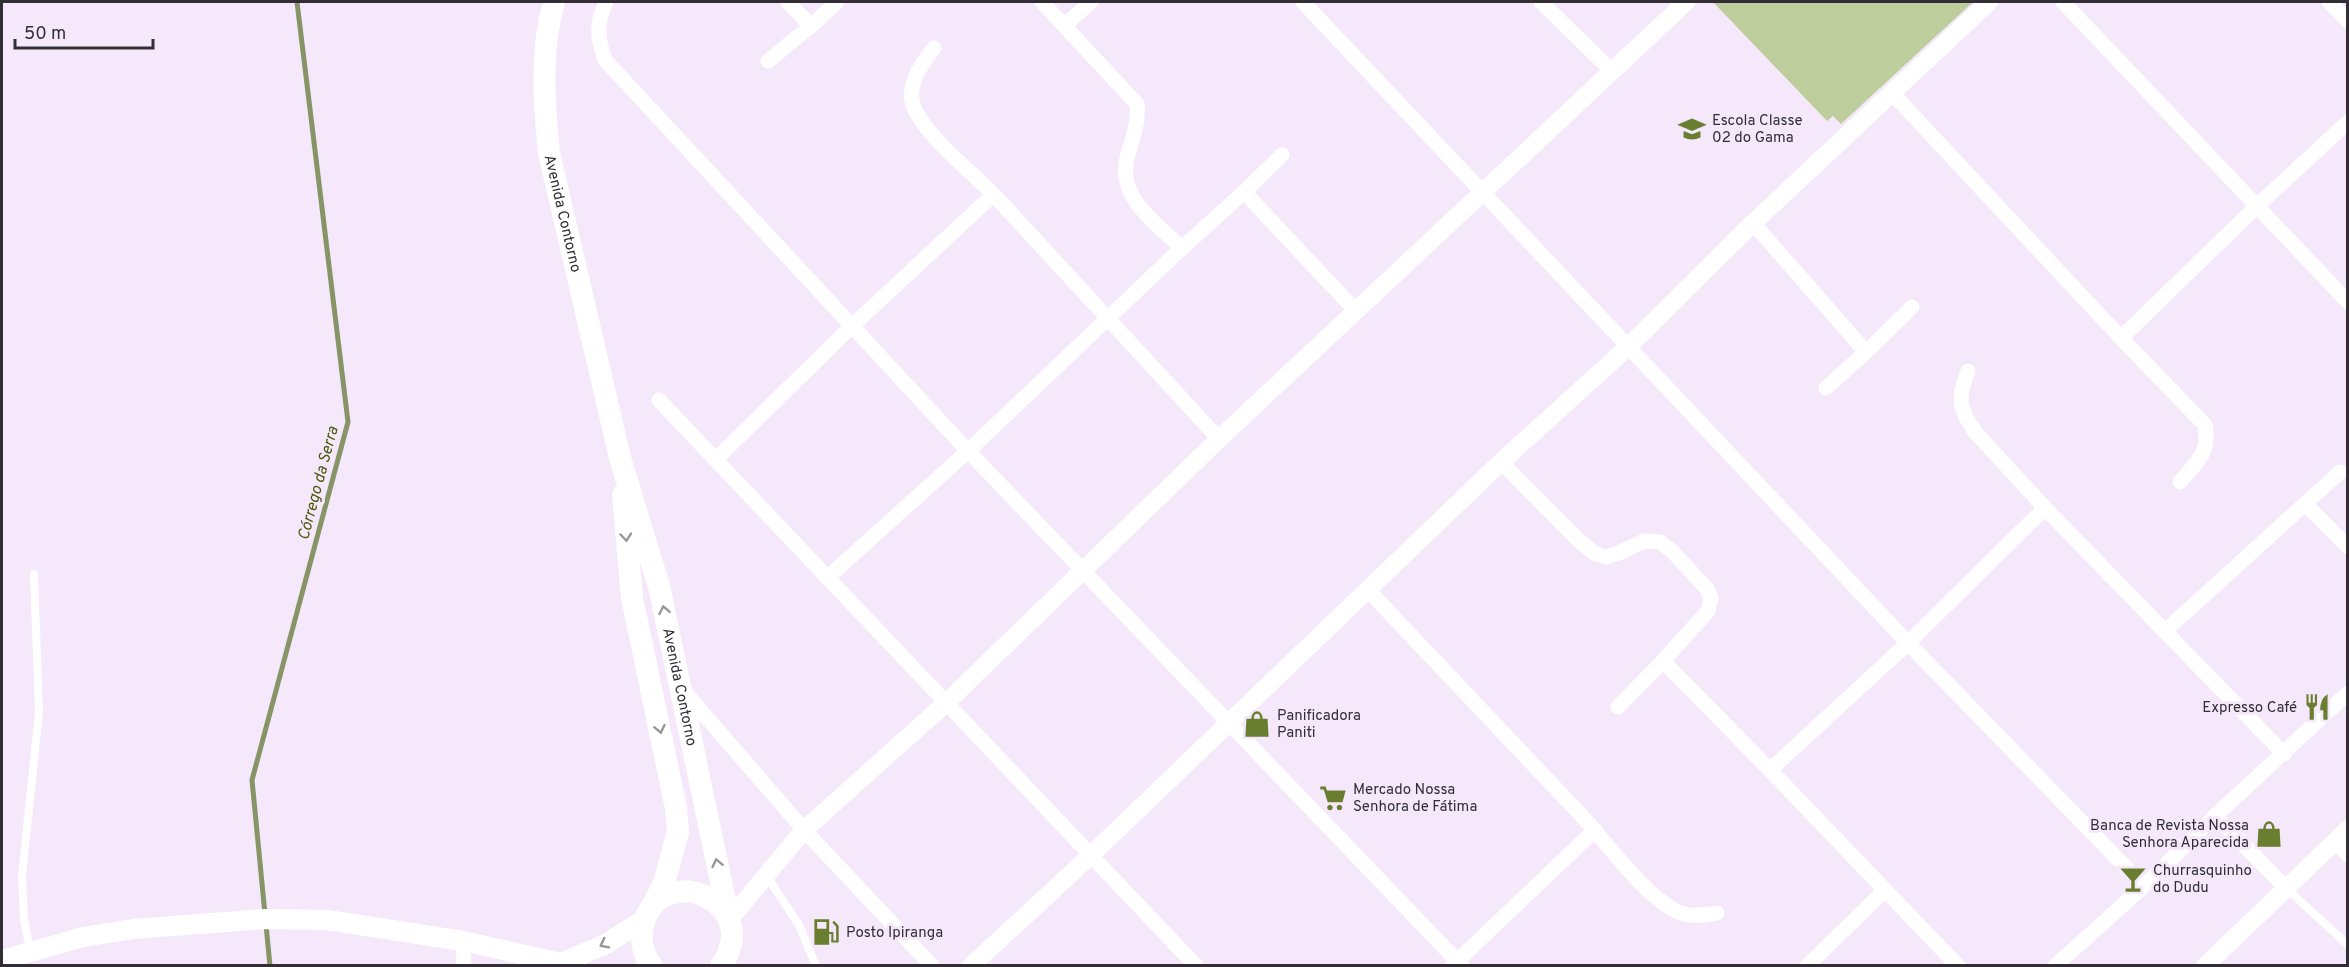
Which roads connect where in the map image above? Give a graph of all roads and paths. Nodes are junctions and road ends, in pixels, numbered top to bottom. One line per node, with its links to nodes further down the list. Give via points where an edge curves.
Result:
1 (554, 2): 41 (main road, Avenida Contorno, via 549,17 544,94 549,153)
2 (606, 2): 32 (street, via 597,29 605,60)
3 (788, 2): 15 (street)
4 (837, 2): 15 (street)
5 (1042, 2): 14 (street)
6 (1091, 2): 14 (street)
7 (1303, 2): 23 (street)
8 (1541, 2): 18 (street)
9 (1686, 2): 18 (street)
10 (1989, 2): 19 (street)
11 (2063, 2): 25 (street)
12 (2329, 2): 13 (street)
13 (2348, 21)
14 (1065, 25): 27 (street, via 1137,104 1138,117 1126,160 1126,183 1132,198)
15 (811, 26): 17 (street)
16 (934, 48): 24 (street, via 915,73 914,108)
17 (768, 61)
18 (1611, 70): 23 (street)
19 (1892, 93): 26 (street); 33 (street)
20 (2348, 122): 25 (street)
21 (1282, 155): 22 (street)
22 (1244, 192): 27 (street); 30 (street)
23 (1483, 192): 30 (street); 34 (street)
24 (993, 195): 31 (street); 32 (street)
25 (2257, 206): 28 (street); 33 (street)
26 (1753, 224): 34 (street); 35 (street)
27 (1182, 248): 31 (street)
28 (2348, 302)
29 (1912, 307): 35 (street)
30 (1356, 311): 39 (street)
31 (1109, 320): 39 (street); 40 (street)
32 (852, 326): 40 (street); 42 (street)
33 (2121, 338): 45 (street, via 2205,425 2208,441 2201,457)
34 (1628, 347): 43 (street); 54 (street)
35 (1866, 352): 37 (street)
36 (1968, 371): 47 (street, via 1960,404 1966,419)
37 (1826, 388)
38 (659, 400): 42 (street)
39 (1219, 439): 49 (street)
40 (968, 451): 49 (street); 51 (street)
41 (620, 458): 56 (main road, Avenida Contorno, one-way to 41, via 659,586); 73 (main road, Avenida Contorno, one-way to 73, via 632,598 678,832 664,883)
42 (715, 460): 51 (street)
43 (1501, 462): 52 (street); 55 (street, via 1594,553 1605,556 1644,541 1660,542 1707,589 1711,598 1708,611)
44 (2340, 472): 46 (street)
45 (2180, 482)
46 (2306, 504): 48 (street); 53 (street)
47 (2045, 508): 53 (street); 54 (street)
48 (2348, 547)
49 (1083, 571): 58 (street); 60 (street)
50 (34, 574): 78 (lane, via 39,712 22,876)
51 (827, 578): 58 (street)
52 (1367, 589): 60 (street); 65 (street)
53 (2165, 632): 61 (street)
54 (1908, 643): 62 (street); 70 (street)
55 (1663, 661): 59 (street); 62 (street)
56 (679, 686): 64 (street); 75 (main road, Avenida Contorno, one-way to 56)
57 (2348, 693): 61 (street)
58 (946, 703): 64 (street); 68 (street)
59 (1618, 707)
60 (1229, 723): 68 (street); 82 (street)
61 (2284, 754): 63 (street)
62 (1770, 770): 72 (street)
63 (2215, 816): 70 (street); 71 (street)
64 (804, 830): 69 (street); 88 (street)
65 (1595, 830): 74 (street, via 1652,894 1671,908 1695,917); 82 (street)
66 (2341, 835): 67 (street); 71 (street)
67 (2348, 855)
68 (1090, 856): 89 (street); 90 (street)
69 (766, 874): 75 (street); 87 (lane, via 799,925)
70 (2144, 886): 80 (street)
71 (2286, 888): 77 (lane); 94 (street)
72 (1885, 890): 91 (street); 92 (street)
73 (648, 913): 75 (main road, via 661,898 687,891 712,899); 81 (main road, one-way to 81, via 606,944); 84 (main road, via 641,934)
74 (1717, 913)
75 (730, 924): 85 (main road, via 732,942); 86 (main road, Avenida Contorno)
76 (463, 941): 78 (main road, via 327,920 266,919 82,937); 81 (main road); 83 (street)
77 (2348, 945)
78 (30, 952): 79 (main road)
79 (2, 960)
80 (2072, 960): 93 (street)
81 (567, 964)
82 (1457, 964)
83 (464, 966)
84 (652, 966)
85 (721, 966)
86 (742, 966)
87 (816, 966)
88 (933, 966)
89 (971, 966)
90 (1196, 966)
91 (1807, 966)
92 (1958, 966)
93 (2055, 966)
94 (2205, 966)

